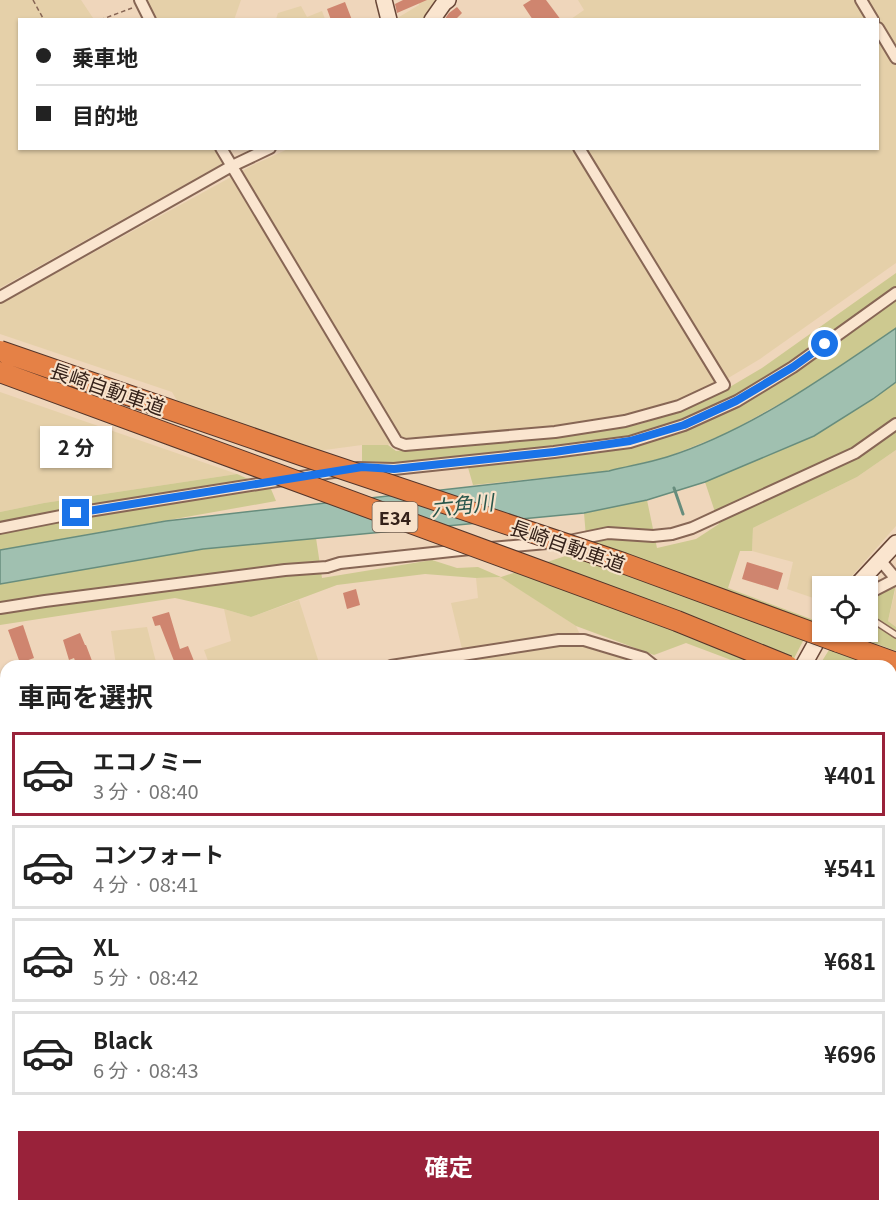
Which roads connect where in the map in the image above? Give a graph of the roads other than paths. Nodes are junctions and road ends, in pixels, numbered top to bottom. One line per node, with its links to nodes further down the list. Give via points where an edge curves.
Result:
1 (384, 0): 6 (main road)
2 (448, 0): 7 (main road)
3 (861, 0): 8 (street)
4 (141, 2): 5 (street)
5 (149, 18)
6 (388, 18)
7 (433, 18)
8 (872, 18)
9 (879, 30): 10 (street)
10 (896, 58)
11 (221, 150): 14 (street)
12 (266, 150): 14 (street)
13 (580, 150): 14 (street, via 724,385 679,406 625,421 555,432 405,445 397,442)
14 (231, 166): 16 (street)
15 (896, 293): 20 (street, via 793,367 736,401 684,425 630,441 394,469 362,467)
16 (0, 297)
17 (0, 351): 27 (highway, 長崎自動車道 / E34, bridge)
18 (0, 372): 33 (highway, 長崎自動車道 / E34, bridge)
19 (896, 424): 25 (street, via 855,453 693,528 672,534 608,533 572,541 434,552)
20 (0, 528)
21 (896, 543): 22 (main road)
22 (880, 560): 23 (main road); 24 (street, via 896,579)
23 (865, 576)
24 (878, 588)
25 (0, 609)
26 (878, 623): 28 (lane)
27 (812, 631)
28 (896, 635)
29 (825, 642): 34 (main road)
30 (843, 642): 35 (highway, 長崎自動車道 / E34)
31 (468, 660): 32 (street, via 559,640 584,640)
32 (646, 660)
33 (773, 660)
34 (809, 660)
35 (888, 660)

